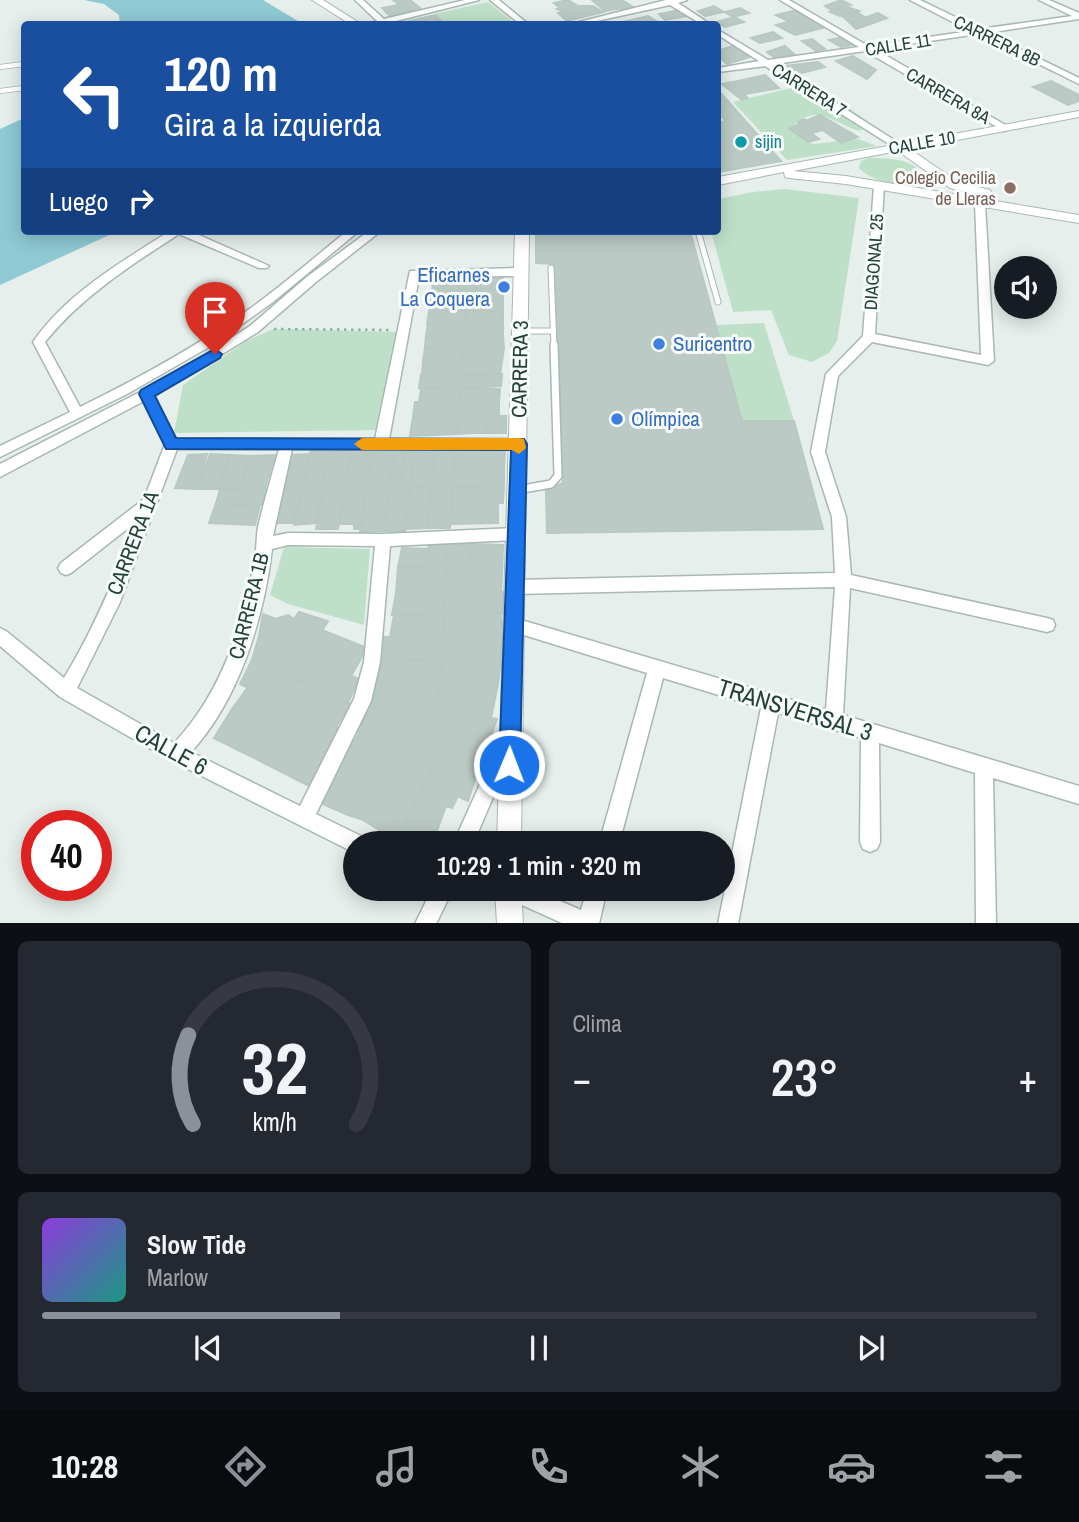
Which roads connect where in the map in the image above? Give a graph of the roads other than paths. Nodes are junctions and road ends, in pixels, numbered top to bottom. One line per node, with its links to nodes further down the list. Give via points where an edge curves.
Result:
1 (317, 0): 12 (street)
2 (359, 0): 13 (street)
3 (475, 0): 14 (street)
4 (494, 0): 15 (street)
5 (502, 0): 16 (street)
6 (683, 0): 10 (street)
7 (784, 0): 21 (street, CARRERA 8A)
8 (914, 0): 19 (street, CARRERA 8B)
9 (1043, 0): 11 (street)
10 (669, 1): 17 (street); 18 (street)
11 (1079, 16): 19 (street, CALLE 11)
12 (351, 21)
13 (381, 21)
14 (391, 21)
15 (520, 21)
16 (527, 21)
17 (587, 21)
18 (701, 21)
19 (979, 32): 21 (street, CALLE 11); 26 (street, CARRERA 8B)
20 (721, 34): 22 (street, CARRERA 7)
21 (869, 50): 22 (street, CALLE 11); 30 (street, CARRERA 8A)
22 (766, 63): 25 (street, CALLE 11); 31 (street, CARRERA 7)
23 (21, 64): 24 (lane)
24 (0, 67)
25 (721, 70)
26 (1079, 81)
27 (21, 88): 28 (lane)
28 (0, 91)
29 (1079, 114): 30 (street, CALLE 10)
30 (1004, 128): 31 (street, CALLE 10)
31 (900, 147): 32 (street, CALLE 10); 33 (street)
32 (866, 152): 34 (street, CALLE 10); 36 (street, via 852,163 852,170)
33 (931, 171): 37 (street, via 932,184); 39 (street, via 966,189)
34 (766, 173): 35 (street, CALLE 10); 36 (street, CALLE 10)
35 (721, 180)
36 (873, 185): 37 (street, CALLE 10); 53 (street, DIAGONAL 25)
37 (914, 191): 38 (street, CALLE 10)
38 (980, 203): 40 (street, CALLE 10); 53 (street, via 988,361)
39 (1079, 208)
40 (1079, 219)
41 (173, 235): 55 (street, via 131,261 52,324 39,342)
42 (189, 235): 47 (street)
43 (349, 235): 55 (street, via 242,320)
44 (371, 235): 54 (street, via 254,329)
45 (522, 235): 49 (street, CARRERA 3)
46 (699, 235): 50 (lane)
47 (263, 266)
48 (551, 268): 52 (lane)
49 (521, 272): 51 (street, CARRERA 3); 58 (street, via 414,274)
50 (718, 302)
51 (520, 331): 52 (lane); 59 (street, CARRERA 3)
52 (553, 331): 62 (lane, via 558,476 551,484)
53 (869, 337): 68 (street, via 832,374 818,452 839,517)
54 (147, 394): 57 (street); 61 (street)
55 (77, 413): 60 (street)
56 (287, 443): 57 (street); 58 (street); 66 (street, CARRERA 1B)
57 (172, 444): 63 (street, CARRERA 1A)
58 (381, 444): 59 (street)
59 (519, 444): 62 (street, CARRERA 3)
60 (0, 452)
61 (0, 471)
62 (517, 490): 64 (street, CARRERA 3)
63 (149, 503): 67 (street); 74 (street, CARRERA 1A, via 93,645)
64 (516, 534): 65 (street); 69 (street, CARRERA 3)
65 (383, 540): 66 (street, via 288,539); 82 (street, via 372,662 362,701)
66 (265, 544): 79 (street, CARRERA 1B, via 239,658 222,694)
67 (66, 568)
68 (843, 580): 69 (street); 71 (street); 76 (street)
69 (515, 587): 70 (street, CARRERA 3)
70 (511, 624): 73 (street, TRANSVERSAL 3); 78 (street, CARRERA 3)
71 (1047, 625)
72 (0, 636): 74 (street, CALLE 6)
73 (657, 668): 75 (street, TRANSVERSAL 3); 85 (street)
74 (66, 691): 79 (street, CALLE 6)
75 (771, 702): 76 (street, TRANSVERSAL 3); 95 (street)
76 (834, 722): 77 (street, TRANSVERSAL 3)
77 (870, 733): 80 (street, TRANSVERSAL 3); 87 (street)
78 (509, 739): 83 (street); 84 (street, CARRERA 3)
79 (176, 754): 82 (street, CALLE 6)
80 (984, 766): 81 (street, TRANSVERSAL 3); 96 (street)
81 (1079, 795)
82 (304, 819): 86 (street, CALLE 6)
83 (469, 831)
84 (509, 831)
85 (613, 831)
86 (343, 838)
87 (870, 842)
88 (437, 901): 92 (street)
89 (509, 901): 93 (street)
90 (537, 901): 94 (street)
91 (594, 901): 94 (street)
92 (425, 923)
93 (510, 923)
94 (588, 923)
95 (728, 923)
96 (986, 923)

